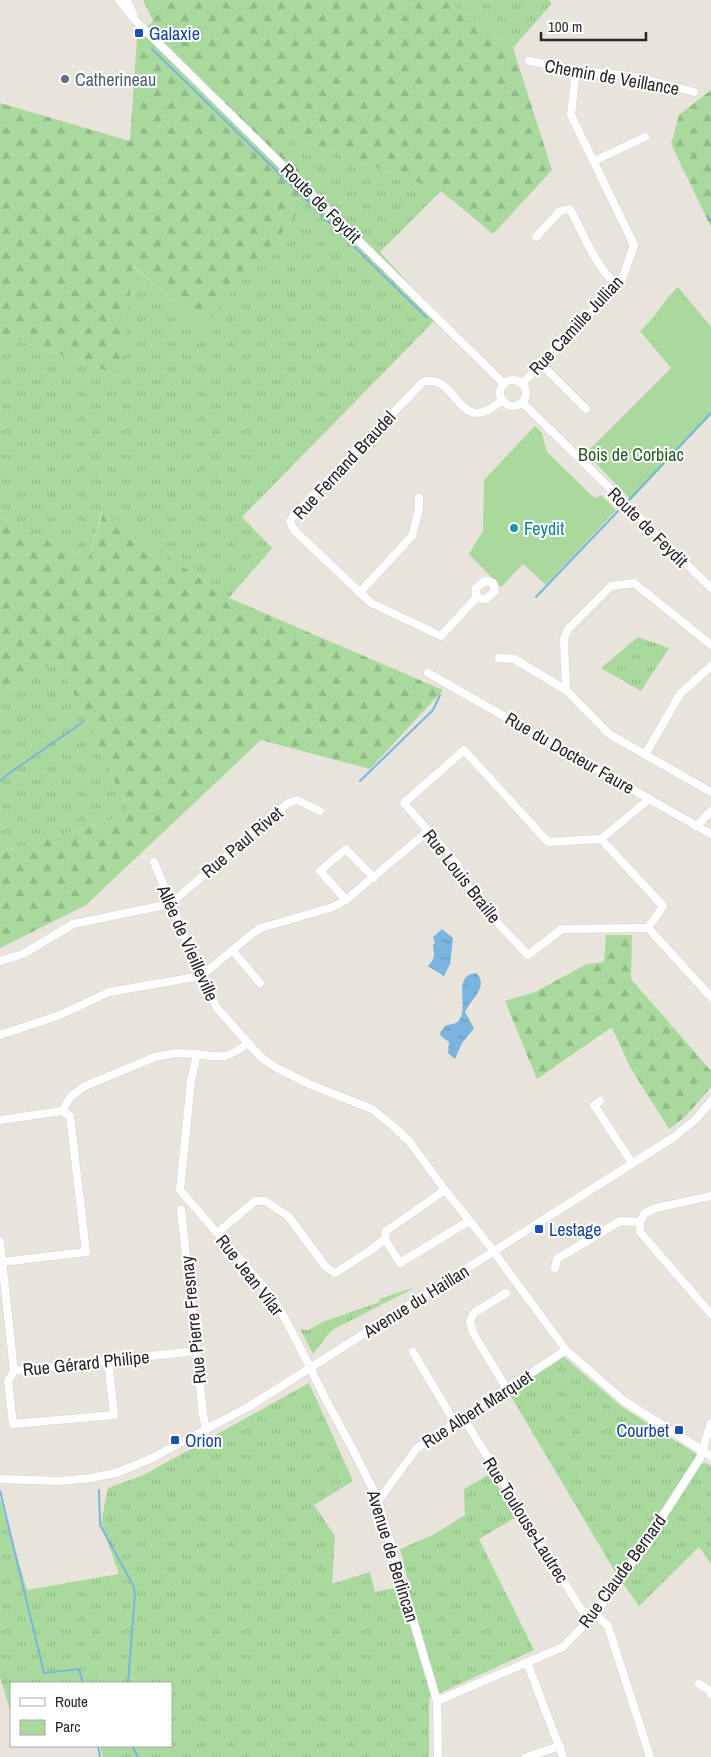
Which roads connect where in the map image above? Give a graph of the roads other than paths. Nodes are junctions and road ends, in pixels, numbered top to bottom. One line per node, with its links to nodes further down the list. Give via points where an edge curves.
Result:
1 (119, 0): 3 (street, Route de Feydit)
2 (127, 0): 3 (street, Route de Feydit)
3 (138, 22): 12 (street, Route de Feydit)
4 (529, 61): 5 (street, Chemin de Veillance)
5 (576, 70): 6 (street, Chemin de Veillance, via 636,77); 8 (street, Rue Camille Jullian, via 571,115)
6 (694, 92)
7 (645, 137): 8 (street)
8 (594, 161): 10 (street, Rue Camille Jullian, via 634,245 623,277)
9 (536, 237): 10 (street, via 560,211 570,209 594,256)
10 (616, 285): 11 (street, Rue Camille Jullian)
11 (541, 364): 13 (street, Rue Camille Jullian); 16 (street)
12 (504, 384): 13 (street, via 513,380); 14 (street, via 500,391)
13 (522, 384): 15 (street, via 526,392)
14 (502, 400): 15 (street, via 510,405); 19 (street, Rue Fernand Braudel, via 483,413 474,413 440,382 431,379 423,382 294,514 290,521 294,530)
15 (522, 402): 18 (street, Route de Feydit)
16 (586, 409)
17 (419, 498): 19 (street, via 412,536)
18 (711, 588)
19 (360, 592): 20 (street, Rue Fernand Braudel, via 371,602 441,636)
20 (476, 598)
21 (711, 645): 25 (street, via 634,583 611,586 568,629 564,639)
22 (499, 658): 25 (street, via 514,659)
23 (711, 666): 26 (street, via 680,694)
24 (428, 673): 28 (street, Rue du Docteur Faure)
25 (566, 690): 26 (street, via 610,734)
26 (645, 755): 27 (street)
27 (711, 792)
28 (649, 799): 31 (street, Rue du Docteur Faure); 34 (street)
29 (320, 811): 38 (street, Rue Paul Rivet, via 297,800 288,803)
30 (711, 811): 31 (street)
31 (697, 826): 33 (street, Rue du Docteur Faure)
32 (428, 831): 34 (street, Rue Louis Braille, via 404,803 464,750 548,842); 36 (street); 39 (street, Rue Louis Braille, via 457,864 474,898 528,955 562,929)
33 (711, 834)
34 (601, 839): 39 (street, via 663,906)
35 (154, 862): 38 (street, Allée de Vieilleville)
36 (374, 878): 37 (street); 37 (street, via 346,849 320,871)
37 (346, 900): 40 (street, via 333,907 261,928)
38 (170, 904): 41 (street, via 73,924 24,954); 42 (street, Allée de Vieilleville)
39 (648, 928): 44 (street)
40 (233, 951): 42 (street); 43 (street)
41 (0, 961)
42 (201, 976): 45 (street, via 109,992 60,1015); 46 (street, Allée de Vieilleville, via 217,1008)
43 (260, 983)
44 (711, 997)
45 (0, 1034)
46 (248, 1043): 47 (street, via 233,1055); 53 (street, Allée de Vieilleville, via 275,1068 372,1109 409,1141)
47 (197, 1054): 50 (street, via 154,1057 85,1086 71,1096); 58 (street, Rue Jean Vilar, via 180,1190)
48 (711, 1101): 52 (street, Avenue du Haillan, via 682,1132)
49 (600, 1102): 52 (street, via 594,1106)
50 (62, 1111): 51 (street); 62 (street, via 70,1116 86,1252)
51 (0, 1120)
52 (632, 1164): 61 (street, Avenue du Haillan)
53 (445, 1190): 56 (street, Allée de Vieilleville); 59 (street, via 386,1231)
54 (711, 1196): 57 (street, via 656,1208 645,1213)
55 (181, 1210): 67 (street, Rue Pierre Fresnay)
56 (469, 1221): 59 (street, via 400,1263); 61 (street, Allée de Vieilleville)
57 (640, 1222): 63 (street, via 620,1221 557,1259); 65 (street, via 640,1232)
58 (217, 1233): 59 (street, via 255,1201 265,1201 288,1216 326,1267 335,1273); 70 (street, Rue Jean Vilar, via 268,1293)
59 (385, 1239)
60 (0, 1242): 62 (street, Rue Gérard Philipe)
61 (494, 1251): 66 (street, Allée de Vieilleville); 70 (street, Avenue du Haillan)
62 (2, 1262): 71 (street, Rue Gérard Philipe)
63 (555, 1268)
64 (506, 1293): 72 (street, via 474,1313 470,1321)
65 (711, 1314)
66 (566, 1350): 72 (street, Rue Albert Marquet); 77 (street, Allée de Vieilleville, via 624,1401)
67 (196, 1351): 69 (street, Rue Gérard Philipe); 76 (street, Rue Pierre Fresnay)
68 (413, 1352): 74 (street)
69 (108, 1361): 71 (street, Rue Gérard Philipe); 71 (street, via 114,1415 13,1424 8,1381)
70 (310, 1367): 76 (street, Avenue du Haillan); 80 (street, Avenue de Berlincan)
71 (14, 1371)
72 (507, 1389): 73 (street, Rue Albert Marquet)
73 (463, 1417): 74 (street, Rue Albert Marquet); 81 (street, Rue Toulouse-Lautrec, via 582,1611)
74 (455, 1423): 80 (street, Rue Albert Marquet, via 417,1448)
75 (711, 1423): 77 (street, Rue Claude Bernard)
76 (206, 1430): 79 (street, Avenue du Haillan, via 138,1465 105,1476 60,1481)
77 (702, 1450): 78 (street, Allée de Vieilleville); 81 (street, Rue Claude Bernard, via 643,1547)
78 (711, 1456)
79 (0, 1480)
80 (378, 1501): 85 (street, Avenue de Berlincan)
81 (596, 1614): 82 (street, Rue Claude Bernard, via 563,1647); 90 (street, via 608,1626)
82 (527, 1662): 85 (street, Rue Claude Bernard); 86 (street)
83 (698, 1684): 84 (street)
84 (711, 1694)
85 (437, 1701): 87 (street, Avenue de Berlincan)
86 (560, 1746): 88 (street); 89 (street)
87 (438, 1757)
88 (526, 1757)
89 (563, 1757)
90 (650, 1757)

